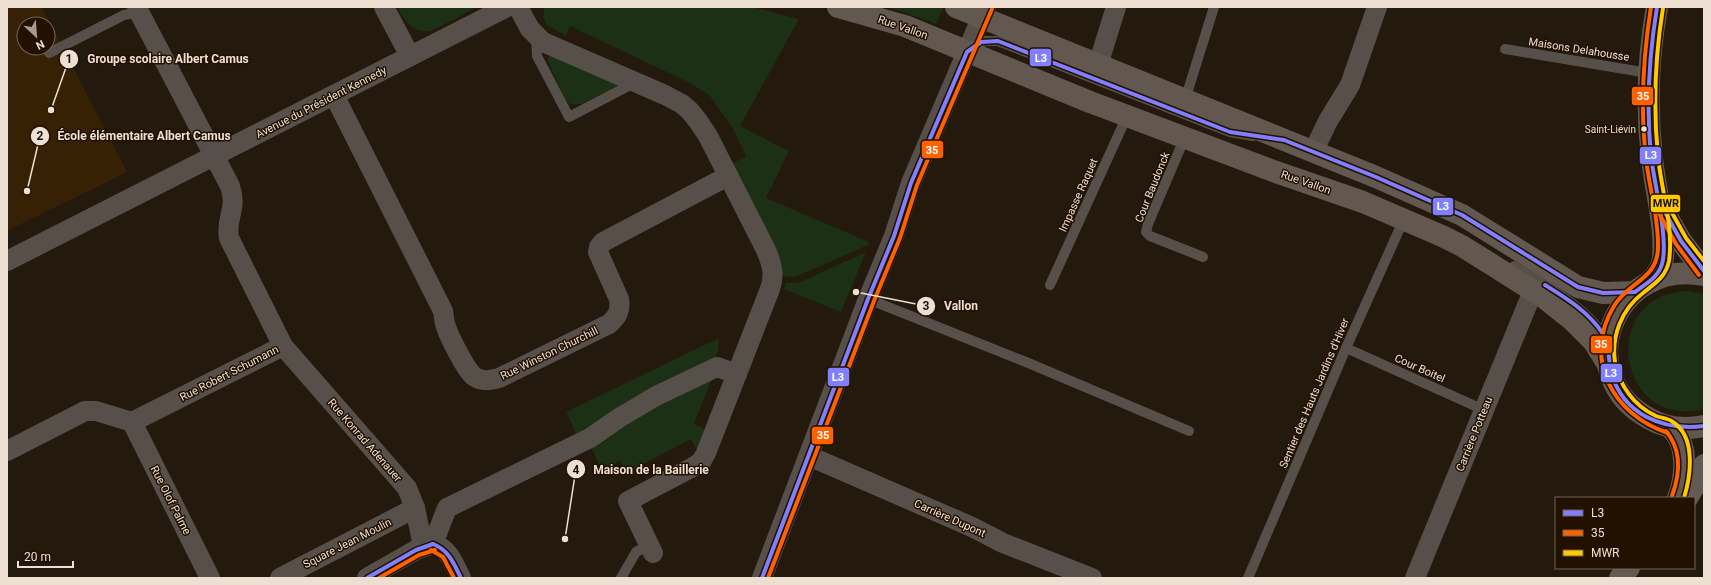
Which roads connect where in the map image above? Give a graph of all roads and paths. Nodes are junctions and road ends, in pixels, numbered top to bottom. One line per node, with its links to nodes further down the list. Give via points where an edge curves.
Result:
1 (384, 7): 16 (street)
2 (507, 7): 16 (street, Avenue du Président Kennedy)
3 (518, 7): 12 (street)
4 (838, 7): 15 (main road, Rue Vallon, via 905,26)
5 (956, 7): 11 (main road)
6 (1116, 7): 17 (street)
7 (1214, 7): 21 (lane)
8 (1377, 7): 25 (street, via 1350,85)
9 (1657, 7): 18 (main road)
10 (137, 9): 13 (lane); 26 (street, Rue Robert Schumann)
11 (984, 12): 15 (street); 17 (main road)
12 (536, 36): 19 (street, via 553,47); 19 (lane, via 538,56 569,117)
13 (56, 49)
14 (1505, 49): 18 (lane, Maisons Delahousse)
15 (967, 52): 22 (main road, Rue Vallon); 24 (lane, via 985,40 998,41 1230,132); 40 (street, via 911,183 894,236)
16 (410, 56): 20 (street, Avenue du Président Kennedy)
17 (1098, 65): 21 (main road)
18 (1648, 73): 28 (main road, via 1649,132)
19 (636, 82): 27 (street, via 674,99 690,111 708,136)
20 (334, 95): 26 (street, Avenue du Président Kennedy); 27 (street, Rue Winston Churchill, via 443,311 446,327 468,371 482,380 499,378 609,324 619,312 620,306 598,252 603,242)
21 (1185, 100): 24 (main road)
22 (1127, 116): 23 (main road, Rue Vallon); 37 (lane, Impasse Raquet)
23 (1185, 138): 29 (main road, Rue Vallon, via 1276,172); 32 (lane, Cour Baudonck, via 1146,232 1150,236)
24 (1284, 140): 25 (main road)
25 (1313, 152): 38 (main road, via 1462,215 1578,287 1603,293)
26 (215, 156): 33 (street, Avenue du Président Kennedy); 42 (street, Rue Robert Schumann, via 233,195 227,231 229,238)
27 (728, 176): 45 (street, via 773,268 770,290)
28 (1658, 200): 35 (main road, via 1681,241); 38 (main road, via 1663,259 1658,273)
29 (1397, 211): 39 (main road, Rue Vallon, via 1462,246); 43 (lane, Sentier des Hauts Jardins d'Hiver)
30 (1447, 227): 31 (lane)
31 (1476, 243)
32 (1203, 257)
33 (7, 261)
34 (1508, 262): 41 (lane, via 1550,288 1590,319)
35 (1704, 270)
36 (1704, 275): 38 (main road, via 1677,273 1666,275)
37 (1050, 285)
38 (1643, 286): 41 (main road, via 1624,303 1616,315)
39 (1533, 291): 44 (main road, Rue Vallon, via 1586,332); 46 (street, Carrière Potteau)
40 (868, 299): 50 (lane); 52 (street)
41 (1608, 344): 44 (main road)
42 (283, 346): 47 (street, Rue Robert Schumann); 56 (street, Rue Konrad Adenauer, via 407,488)
43 (1346, 348): 46 (lane, Cour Boitel); 68 (lane, Sentier des Hauts Jardins d'Hiver)
44 (1610, 368): 48 (main road, via 1616,386 1631,406 1652,421)
45 (737, 374): 57 (street, via 717,367 656,396 590,438 447,508); 58 (street, via 701,462 628,501)
46 (1484, 410): 60 (street, Carrière Potteau)
47 (132, 422): 51 (street, via 96,411 85,412); 61 (street, Rue Olof Palme)
48 (1670, 426): 49 (main road); 54 (main road, via 1679,439 1684,460 1684,479)
49 (1704, 426)
50 (1189, 431)
51 (7, 451)
52 (809, 456): 66 (street); 67 (street, Carrière Dupont, via 1003,543)
53 (1704, 465): 55 (main road)
54 (1678, 497)
55 (1688, 497)
56 (415, 508): 57 (street, Rue Konrad Adenauer); 62 (street, Square Jean Moulin)
57 (428, 545): 63 (street); 64 (street, via 439,546 448,553)
58 (651, 549): 65 (lane, via 636,552)
59 (1628, 569): 69 (main road)
60 (1419, 576)
61 (210, 578)
62 (280, 578)
63 (367, 578)
64 (461, 578)
65 (621, 578)
66 (762, 578)
67 (1092, 578)
68 (1248, 578)
69 (1620, 578)

